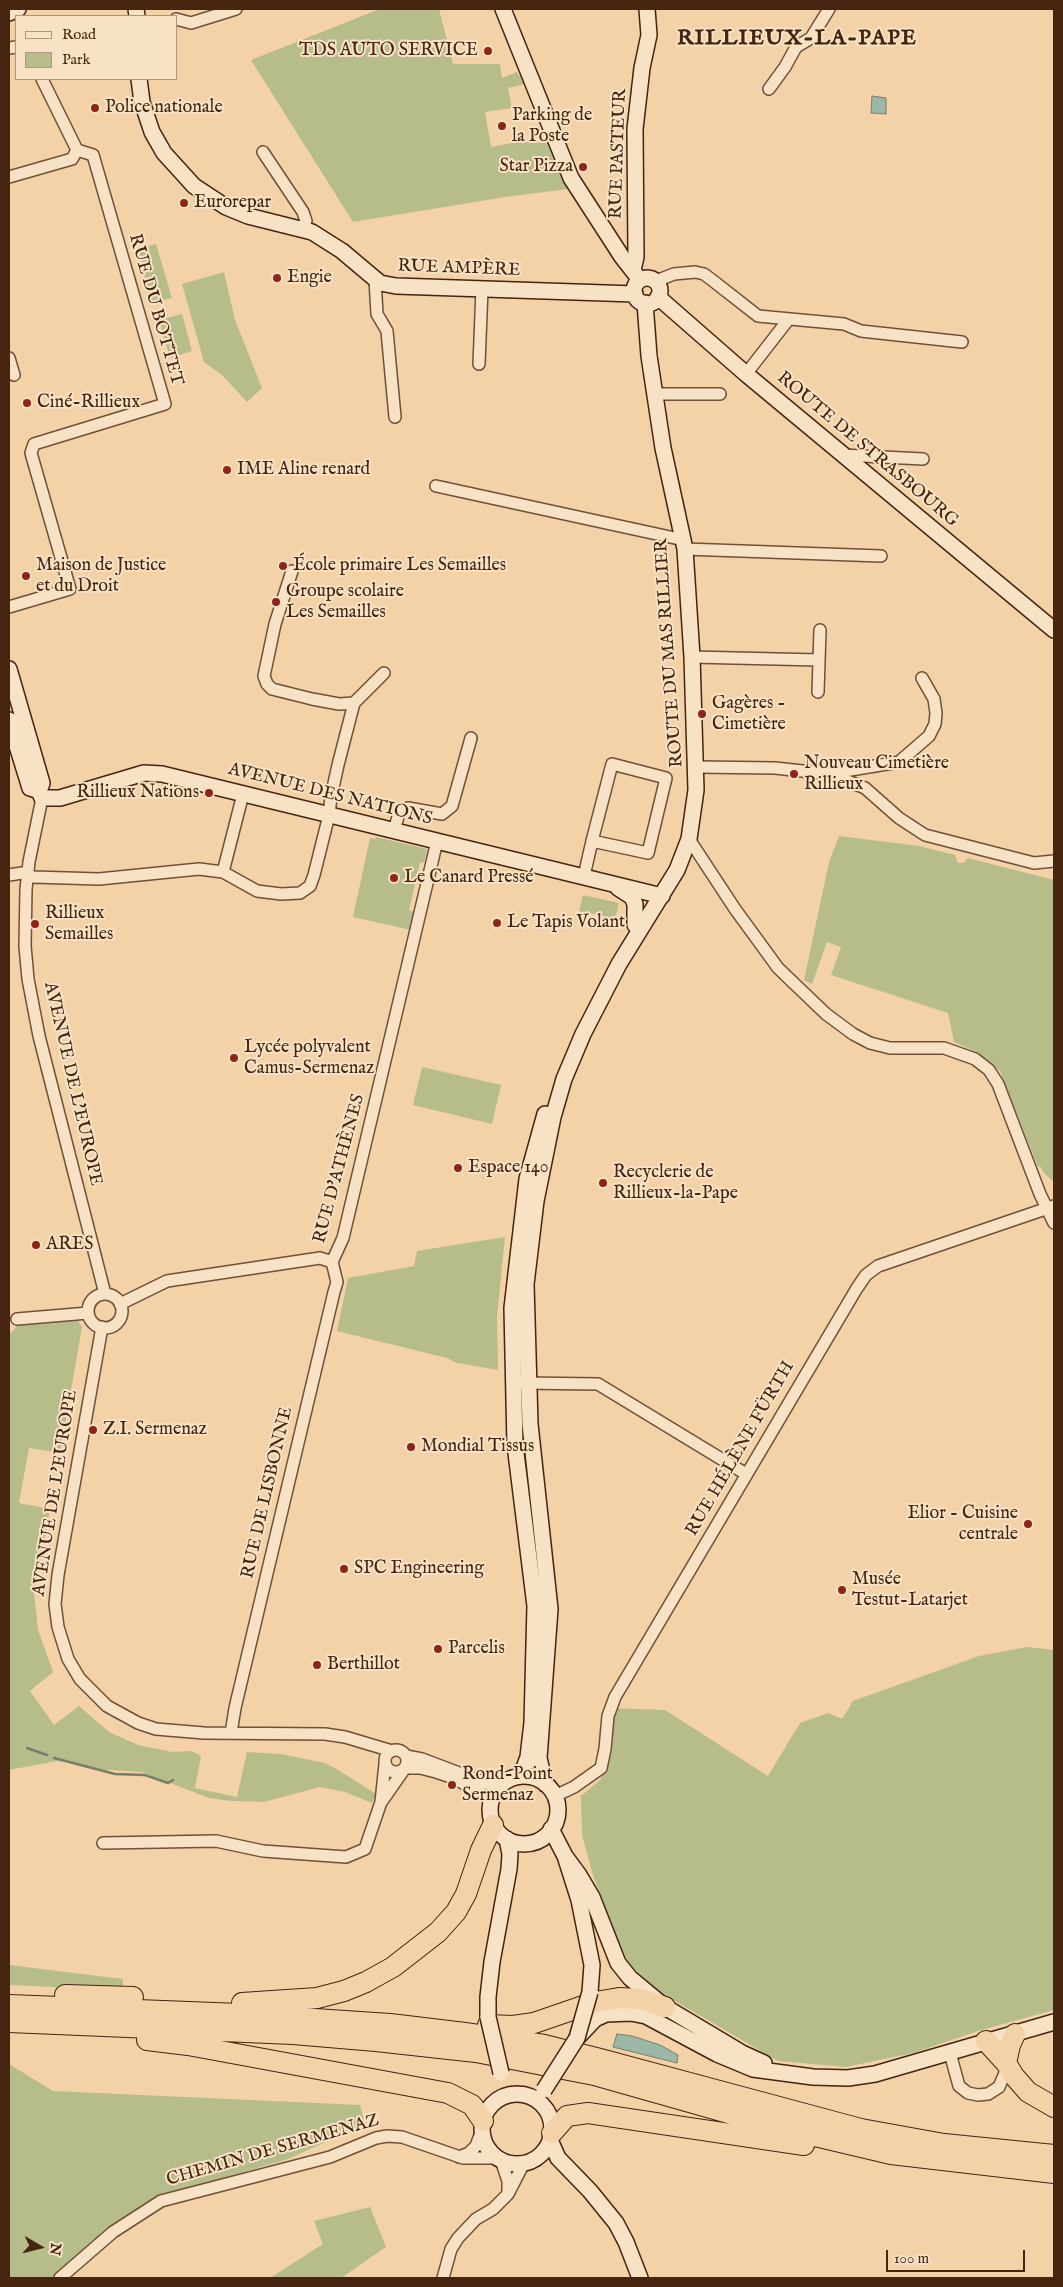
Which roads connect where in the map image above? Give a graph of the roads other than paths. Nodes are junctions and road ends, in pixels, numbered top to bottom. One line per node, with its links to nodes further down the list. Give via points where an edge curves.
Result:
1 (18, 9): 6 (main road)
2 (236, 9): 7 (street, via 191,23)
3 (503, 9): 18 (main road, ROUTE DE STRASBOURG, via 571,178)
4 (646, 9): 18 (main road, RUE PASTEUR, via 649,35 635,129 636,257)
5 (829, 9): 10 (street, via 811,38 796,48)
6 (9, 13)
7 (178, 20)
8 (42, 80): 11 (street, RUE DU BOTTET)
9 (139, 80): 14 (main road, RUE AMPÈRE, via 152,132 164,153 194,186 226,207 248,216)
10 (769, 89)
11 (77, 150): 13 (street, via 72,159); 34 (street, RUE DU BOTTET, via 93,156 165,404 34,444 30,453 70,589)
12 (263, 152): 14 (street, via 303,212 306,220)
13 (9, 178)
14 (302, 229): 15 (main road, RUE AMPÈRE, via 342,251)
15 (375, 280): 17 (main road, RUE AMPÈRE, via 384,285); 27 (street, via 377,314 387,331)
16 (656, 281): 18 (main road, via 660,289); 19 (street, via 686,272 704,274 758,316)
17 (482, 289): 18 (main road, RUE AMPÈRE); 22 (street)
18 (642, 289): 23 (main road, ROUTE DE STRASBOURG); 25 (main road, ROUTE DU MAS RILLIER)
19 (788, 320): 20 (street, via 844,324 861,331); 23 (street)
20 (962, 342)
21 (9, 358): 24 (street)
22 (479, 364)
23 (746, 374): 28 (main road, ROUTE DE STRASBOURG)
24 (14, 375)
25 (654, 394): 26 (street); 31 (main road, ROUTE DU MAS RILLIER)
26 (720, 394)
27 (395, 417)
28 (843, 455): 29 (street); 36 (main road, ROUTE DE STRASBOURG)
29 (923, 459)
30 (436, 486): 31 (street)
31 (684, 545): 32 (street); 37 (main road, ROUTE DU MAS RILLIER)
32 (881, 556)
33 (292, 571): 43 (street, via 275,624 264,676 267,684 272,689 312,699)
34 (9, 607)
35 (820, 630): 38 (street)
36 (1054, 630)
37 (692, 657): 38 (street); 46 (main road, ROUTE DU MAS RILLIER)
38 (819, 660): 42 (street)
39 (9, 669): 49 (main road, AVENUE DE L'EUROPE, via 42,783)
40 (384, 672): 43 (street)
41 (922, 678): 47 (street, via 934,700 936,713 929,736 899,762)
42 (818, 692)
43 (354, 703): 50 (street)
44 (9, 720): 49 (main road, via 30,788)
45 (471, 738): 51 (street, via 452,806 442,814 408,808 402,810)
46 (697, 767): 47 (street, via 775,768); 54 (main road, ROUTE DU MAS RILLIER, via 695,808)
47 (830, 774): 55 (street, via 865,788 899,818 925,835 1034,863)
48 (243, 794): 49 (main road, AVENUE DES NATIONS, via 179,777 144,774 60,798); 50 (main road, AVENUE DES NATIONS); 56 (street)
49 (41, 795): 58 (street, AVENUE DE L'EUROPE)
50 (329, 815): 51 (main road, AVENUE DES NATIONS); 56 (street, via 312,881 300,892 257,891)
51 (394, 831): 52 (main road, AVENUE DES NATIONS)
52 (437, 841): 59 (main road, AVENUE DES NATIONS); 65 (street, RUE D'ATHÈNES, via 343,1238)
53 (592, 841): 53 (street, via 612,764 666,778 648,853); 59 (street)
54 (686, 845): 61 (main road, ROUTE DU MAS RILLIER); 63 (street, via 778,968 852,1034 890,1048 944,1048 975,1059 989,1070 998,1084)
55 (1054, 861)
56 (223, 872): 58 (street, via 199,868 99,879)
57 (9, 875): 58 (street)
58 (28, 875): 66 (street, AVENUE DE L'EUROPE, via 25,946 31,1000)
59 (584, 876): 60 (main road, AVENUE DES NATIONS)
60 (608, 883): 61 (main road, AVENUE DES NATIONS); 62 (main road, AVENUE DES NATIONS, via 632,897)
61 (659, 894): 62 (main road, ROUTE DU MAS RILLIER); 71 (main road, ROUTE DU MAS RILLIER, via 583,1034 564,1079 553,1117 536,1201 526,1284)
62 (635, 925): 72 (main road, ROUTE DU MAS RILLIER, via 587,1010 564,1059 535,1144 527,1179 515,1275)
63 (1050, 1208): 64 (street); 73 (street, RUE HÉLÈNE FÜRTH, via 878,1266 866,1275)
64 (1054, 1223)
65 (332, 1262): 67 (street, RUE D'ATHÈNES, via 320,1258 167,1281); 74 (street, RUE DE LISBONNE, via 337,1282)
66 (105, 1294): 67 (street); 68 (street, via 91,1302)
67 (120, 1304): 70 (street, via 118,1321)
68 (88, 1313): 69 (street); 70 (street)
69 (17, 1320)
70 (102, 1328): 74 (street, AVENUE DE L'EUROPE, via 55,1604 68,1659 80,1679 98,1698 122,1715 175,1732)
71 (528, 1383): 72 (street); 73 (street, via 598,1384); 79 (main road, ROUTE DU MAS RILLIER, via 550,1609 539,1758)
72 (512, 1384): 77 (main road, ROUTE DU MAS RILLIER, via 514,1445 536,1606 532,1723 528,1757)
73 (746, 1474): 79 (street, RUE HÉLÈNE FÜRTH, via 615,1697 608,1716 601,1768 574,1787)
74 (231, 1733): 75 (street, AVENUE DE L'EUROPE, via 325,1734 345,1738)
75 (387, 1758): 76 (street, via 394,1773); 76 (street, via 399,1750); 81 (street)
76 (405, 1765): 78 (street, via 422,1759 488,1784); 80 (street, via 445,1775); 81 (street)
77 (521, 1776): 78 (main road); 79 (main road, via 538,1779)
78 (500, 1785): 80 (main road)
79 (550, 1790): 82 (main road, via 557,1813)
80 (491, 1799): 83 (main road, via 490,1817)
81 (381, 1802): 84 (street, via 364,1849 346,1857 263,1851 216,1841)
82 (551, 1829): 83 (main road, via 526,1844); 85 (main road)
83 (500, 1832): 87 (highway, via 481,1850 466,1894 456,1912 438,1932 393,1967 344,1991 317,1998); 100 (main road, bridge, via 510,1854 488,1997 488,2017 502,2081)
84 (102, 1843)
85 (565, 1856): 89 (main road, via 592,1898 618,1962 630,1978); 94 (main road, bridge, via 577,1891 592,1965 590,1992)
86 (9, 1994): 87 (highway)
87 (242, 2002): 89 (highway, via 288,2008 392,2013 501,2026 539,2022 613,1998 640,1999)
88 (9, 2005): 105 (highway, via 240,2014 465,2032 600,2059 860,2129 944,2144)
89 (665, 2008): 98 (main road, via 742,2053)
90 (9, 2022): 92 (highway)
91 (1054, 2022): 93 (main road)
92 (87, 2025): 102 (highway, via 130,2039 188,2045 448,2093 472,2105); 104 (highway, via 293,2034 476,2052 594,2075 781,2128)
93 (1015, 2034): 95 (main road); 97 (highway)
94 (577, 2038): 98 (main road, via 595,2019 606,2014 646,2016 717,2054 753,2068); 99 (main road, bridge)
95 (986, 2041): 96 (main road); 97 (highway)
96 (950, 2053): 97 (street, via 959,2086 978,2095 999,2088); 98 (main road, via 862,2076)
97 (1007, 2064): 101 (highway, via 1028,2092)
98 (791, 2075)
99 (543, 2097): 100 (main road, via 512,2094); 103 (main road, via 549,2113)
100 (495, 2101): 102 (main road, via 488,2109)
101 (1054, 2107)
102 (482, 2126): 106 (street, via 476,2146); 107 (main road, via 486,2146)
103 (551, 2137): 104 (highway, via 567,2116 588,2113 766,2140); 108 (main road, via 542,2153); 110 (main road, via 558,2158)
104 (892, 2154): 109 (highway)
105 (1054, 2155)
106 (459, 2156): 107 (street, CHEMIN DE SERMENAZ, via 474,2160); 112 (street, CHEMIN DE SERMENAZ, via 410,2139 387,2136 330,2157 161,2201 113,2232)
107 (499, 2159): 108 (main road, via 516,2164); 111 (street, via 508,2181)
108 (527, 2162): 110 (main road, via 560,2169); 111 (street)
109 (1054, 2173)
110 (576, 2179): 114 (main road, via 616,2223)
111 (508, 2194): 113 (street, via 493,2209 476,2218 458,2238 451,2249)
112 (60, 2278)
113 (443, 2278)
114 (640, 2278)

